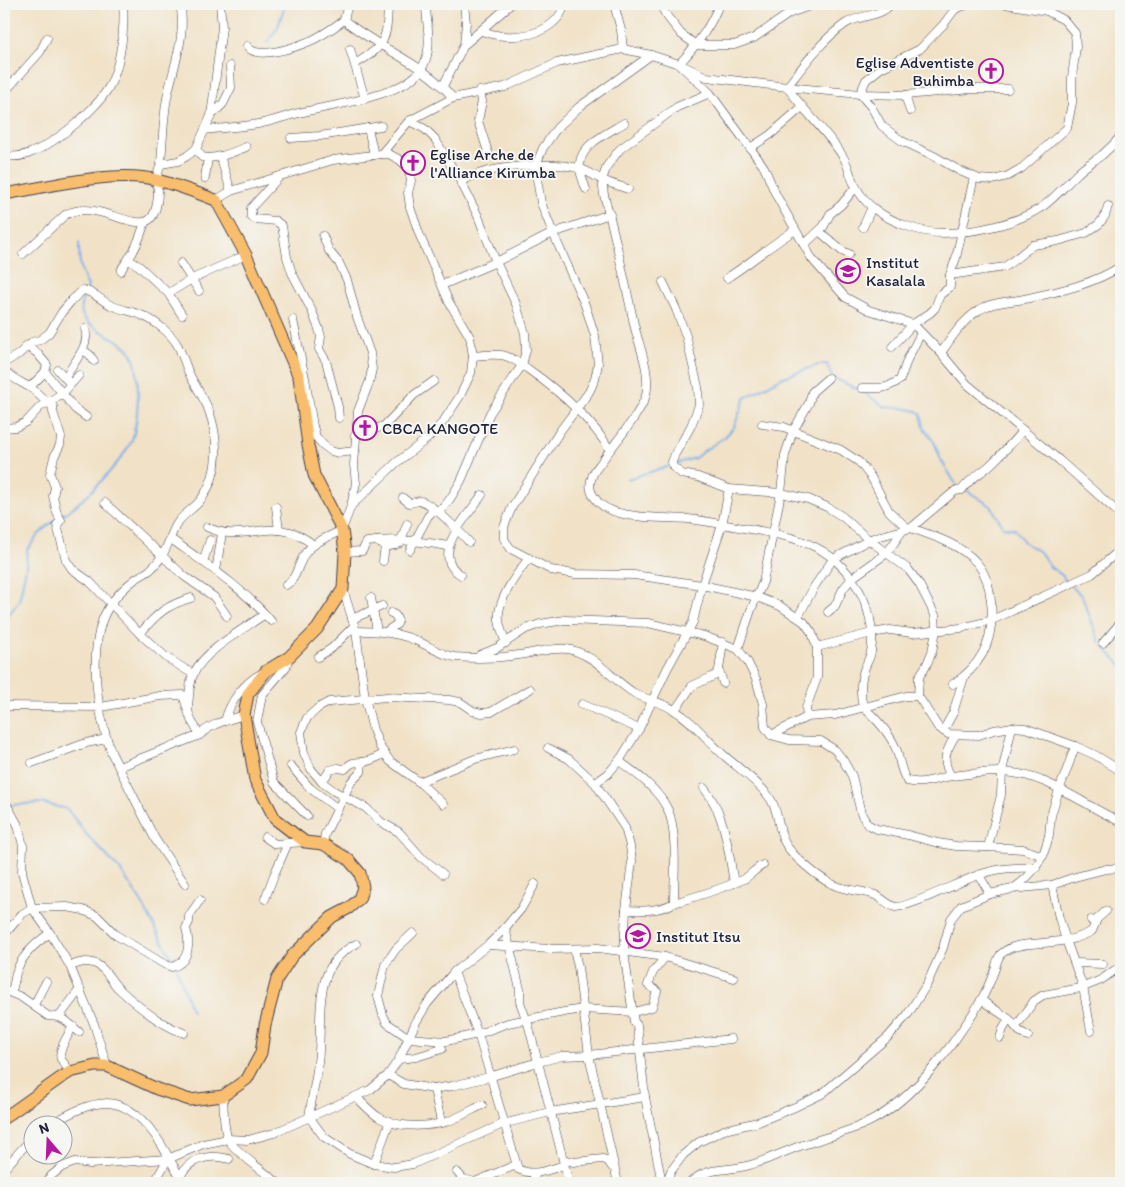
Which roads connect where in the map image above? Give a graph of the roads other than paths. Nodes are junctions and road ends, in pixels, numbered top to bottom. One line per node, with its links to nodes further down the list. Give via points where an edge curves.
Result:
1 (123, 4): 58 (street, via 118,60 110,84 92,108 44,147 28,154)
2 (180, 4): 61 (street, via 178,57 164,120)
3 (220, 4): 45 (street, via 222,26)
4 (348, 4): 19 (street)
5 (388, 4): 22 (street, via 388,29)
6 (426, 4): 32 (street, via 428,55)
7 (464, 4): 23 (street)
8 (511, 4): 20 (street)
9 (566, 4): 20 (street, via 558,19 544,29 526,35 504,37)
10 (614, 4): 27 (street)
11 (660, 4): 24 (street, via 681,34)
12 (719, 4): 24 (street)
13 (786, 4): 18 (street)
14 (815, 4): 18 (street)
15 (891, 4): 34 (street, via 877,13 847,22 812,54)
16 (969, 4): 39 (street, via 955,8 920,49 881,68 866,80)
17 (1005, 4): 65 (street, via 1047,11 1064,20 1075,33 1072,103 1066,128 1022,168 993,180)
18 (790, 13): 24 (street, via 754,38 734,45)
19 (344, 20): 22 (street); 25 (street, via 297,46 261,53 253,52)
20 (482, 31): 23 (street)
21 (47, 38): 36 (street, via 40,52)
22 (381, 44): 29 (street); 32 (street)
23 (464, 45): 33 (street)
24 (696, 45): 30 (street)
25 (247, 46)
26 (350, 49): 29 (street)
27 (623, 49): 28 (street); 37 (street, via 557,63 505,87)
28 (651, 55): 30 (street); 62 (street, via 557,128)
29 (355, 64): 42 (street)
30 (679, 64): 34 (street, via 707,77); 38 (street)
31 (230, 66): 45 (street, via 231,88 223,104)
32 (422, 69): 33 (street); 42 (street, via 390,91)
33 (443, 86): 41 (street)
34 (787, 87): 39 (street); 43 (street)
35 (1008, 89): 40 (street)
36 (4, 90)
37 (480, 91): 41 (street); 56 (street, via 479,127)
38 (710, 93): 54 (street); 68 (street, via 677,107 620,148)
39 (860, 94): 40 (street); 65 (street, via 882,126 902,141)
40 (905, 95): 44 (street)
41 (453, 98): 46 (street)
42 (365, 99): 50 (street, via 259,124)
43 (802, 107): 54 (street); 70 (street, via 842,154)
44 (910, 111)
45 (211, 116): 50 (street)
46 (409, 121): 57 (street); 69 (street, via 425,129 435,139)
47 (624, 123): 63 (street, via 591,144)
48 (381, 126): 49 (street)
49 (368, 128): 52 (street); 57 (street)
50 (205, 130): 55 (street)
51 (1121, 136): 83 (street, via 1041,207 1023,217 994,226)
52 (290, 138)
53 (246, 146): 59 (street)
54 (750, 148): 81 (street, via 764,167)
55 (196, 149): 60 (street, via 202,157); 61 (street, via 178,160)
56 (488, 152)
57 (377, 155): 64 (street, via 333,160); 99 (street, via 388,154 409,170 410,207)
58 (4, 156)
59 (220, 156): 60 (street); 73 (street)
60 (208, 158): 66 (street)
61 (161, 164): 67 (street)
62 (536, 165): 63 (street); 69 (street, via 507,167 477,174); 84 (street, via 541,203)
63 (579, 168): 68 (street); 71 (street)
64 (280, 176): 73 (street); 128 (street, via 251,208 251,217 276,221 282,226 292,273 319,329 320,353 326,361)
65 (974, 177): 83 (street)
66 (205, 178)
67 (156, 179): 74 (highway, via 127,176 94,179); 75 (highway); 79 (street, via 158,191 154,215)
68 (602, 180): 72 (street); 78 (street)
69 (461, 182): 91 (street)
70 (856, 187): 77 (street); 82 (street, via 830,214)
71 (586, 189)
72 (628, 189)
73 (231, 191): 75 (street)
74 (4, 194)
75 (216, 200): 89 (highway)
76 (1108, 206): 95 (street, via 1099,224 1086,233 1033,246 1005,267)
77 (872, 207): 80 (street); 83 (street, via 893,220 921,230)
78 (610, 214): 84 (street); 134 (street, via 648,381 637,411)
79 (145, 222): 87 (street, via 94,210 70,212); 90 (street)
80 (864, 227)
81 (794, 230): 86 (street); 96 (street)
82 (819, 231): 86 (street); 88 (street)
83 (962, 231): 95 (street)
84 (553, 233): 91 (street); 126 (street, via 595,336 598,364 595,379)
85 (323, 236): 133 (street, via 347,280 370,353 372,369 358,411)
86 (804, 246): 104 (street, via 845,297 870,310)
87 (23, 254)
88 (849, 254)
89 (246, 255): 97 (street); 151 (highway, via 299,377 314,475)
90 (128, 260): 94 (street); 101 (street)
91 (496, 262): 99 (street); 114 (street, via 525,332 526,350)
92 (181, 263): 97 (street)
93 (1121, 266): 110 (street, via 1086,283 981,309 954,333)
94 (121, 271)
95 (950, 275): 104 (street, via 950,287 940,295 935,308)
96 (727, 278)
97 (192, 279): 100 (street); 101 (street)
98 (663, 282): 136 (street, via 686,336 699,405 672,465 682,474)
99 (442, 285): 111 (street, via 470,336)
100 (199, 291)
101 (170, 294): 102 (street)
102 (182, 315)
103 (292, 320): 135 (street, via 316,436 331,451)
104 (913, 324): 106 (street); 108 (street)
105 (85, 329): 109 (street)
106 (921, 333): 110 (street); 123 (street, via 900,380 882,388)
107 (26, 346): 113 (street); 117 (street, via 44,360); 154 (street, via 49,333 72,300 86,291 111,306 143,315 178,344 209,411 217,458 214,476 203,498 183,515)
108 (892, 347)
109 (83, 350): 112 (street); 120 (street)
110 (941, 353): 131 (street, via 967,384)
111 (474, 356): 114 (street, via 502,354); 141 (street, via 464,388 443,422)
112 (94, 361)
113 (4, 363)
114 (522, 365): 126 (street); 143 (street, via 490,413 457,487)
115 (4, 370): 122 (street, via 15,381)
116 (58, 370): 120 (street)
117 (45, 372): 122 (street); 124 (street)
118 (79, 376): 120 (street)
119 (828, 378): 132 (street, via 812,392)
120 (68, 381): 124 (street)
121 (434, 381): 133 (street, via 414,395 384,426)
122 (30, 388): 125 (street)
123 (862, 388)
124 (63, 393): 125 (street); 127 (street)
125 (48, 403): 130 (street, via 36,410 26,422); 182 (street, via 53,406 60,437 50,474 55,487 57,525 66,560)
126 (576, 408): 134 (street); 169 (street, via 512,507 504,527 504,539 511,549)
127 (86, 417)
128 (339, 418)
129 (762, 424): 132 (street)
130 (4, 428)
131 (1023, 430): 144 (street); 149 (street, via 1008,448 963,487)
132 (793, 431): 137 (street, via 785,455); 149 (street, via 841,450 859,462 889,510)
133 (355, 436): 135 (street)
134 (610, 450): 146 (street, via 592,476 590,489 596,500 610,510 638,517 688,519)
135 (354, 451): 141 (street, via 356,483)
136 (729, 489): 137 (street); 146 (street)
137 (781, 493): 153 (street); 157 (street, via 827,507)
138 (482, 496): 148 (street)
139 (403, 498): 143 (street, via 408,503 423,501)
140 (105, 503): 168 (street)
141 (351, 506): 151 (street)
142 (276, 507): 150 (street)
143 (437, 510): 148 (street); 159 (street, via 428,516)
144 (1121, 515)
145 (407, 524): 156 (street)
146 (722, 525): 153 (street); 177 (street)
147 (207, 527): 152 (street)
148 (458, 529): 160 (street); 163 (street)
149 (907, 529): 157 (street); 167 (street); 190 (street, via 954,545 976,562 990,588)
150 (279, 530): 152 (street); 161 (street)
151 (342, 530): 161 (street); 166 (highway)
152 (222, 533): 173 (street)
153 (773, 533): 170 (street, via 805,541); 179 (street)
154 (171, 539): 168 (street); 171 (street)
155 (210, 540): 171 (street)
156 (401, 540): 158 (street); 159 (street); 162 (street, via 397,545)
157 (869, 540): 167 (street); 170 (street)
158 (376, 541): 162 (street); 166 (street, via 367,542 362,551)
159 (416, 541): 163 (street); 165 (street)
160 (469, 542)
161 (314, 545): 176 (street, via 306,551 291,582)
162 (385, 546): 172 (street)
163 (448, 546): 174 (street, via 450,567)
164 (1121, 549): 190 (street, via 1092,574)
165 (410, 550)
166 (345, 552): 178 (highway)
167 (887, 553): 175 (street); 194 (street, via 908,569 919,584 935,615)
168 (162, 557): 182 (street); 188 (street, via 214,597)
169 (529, 558): 177 (street, via 551,570 575,574 634,574); 201 (street, via 510,585 499,611 498,619)
170 (833, 559): 175 (street); 189 (street)
171 (203, 562): 173 (street)
172 (383, 562)
173 (216, 571): 187 (street)
174 (461, 576)
175 (852, 578): 185 (street, via 836,606); 198 (street, via 864,600)
176 (286, 585)
177 (702, 585): 179 (street); 197 (street, via 693,622)
178 (343, 589): 193 (street); 207 (highway, via 317,629)
179 (757, 597): 189 (street); 204 (street)
180 (191, 598): 199 (street, via 154,616)
181 (371, 598): 184 (street)
182 (110, 604): 199 (street); 220 (street, via 102,622 94,666)
183 (382, 606): 184 (street)
184 (374, 610): 193 (street); 195 (street)
185 (828, 612)
186 (391, 613): 196 (street, via 398,620)
187 (265, 614): 191 (street); 210 (street, via 212,651)
188 (227, 616)
189 (798, 616): 203 (street, via 812,633)
190 (992, 620): 194 (street); 211 (street, via 992,632 986,648)
191 (271, 621)
192 (1121, 622): 202 (street)
193 (354, 625): 195 (street); 205 (street, via 332,648); 216 (street)
194 (936, 630): 198 (street); 215 (street, via 932,652 919,678)
195 (377, 631): 196 (street)
196 (387, 631): 206 (street, via 454,657)
197 (686, 632): 200 (street); 201 (street, via 648,624 565,620 526,629); 217 (street)
198 (872, 633): 203 (street); 221 (street, via 870,654 860,685)
199 (140, 634): 210 (street, via 167,658)
200 (723, 642): 204 (street); 208 (street)
201 (506, 643): 206 (street)
202 (1103, 643)
203 (817, 648): 225 (street, via 816,678 806,708)
204 (738, 649): 231 (street, via 756,679 765,727)
205 (318, 657)
206 (474, 657): 217 (street, via 566,649 581,653 603,666 635,694)
207 (289, 658): 209 (highway); 255 (street, via 262,695 257,722 274,782)
208 (719, 670): 212 (street); 223 (street, via 716,675 692,686)
209 (266, 671): 224 (highway, via 248,694); 226 (street, via 254,678 235,698 228,709)
210 (193, 674): 222 (street)
211 (964, 677): 213 (street); 229 (street, via 953,713)
212 (723, 684)
213 (953, 684)
214 (530, 689): 216 (street, via 491,712 482,713 449,700)
215 (918, 696): 221 (street); 229 (street)
216 (365, 698): 237 (street, via 373,730); 246 (street, via 329,702 307,718 301,732 304,753)
217 (653, 700): 223 (street); 228 (street)
218 (582, 704): 228 (street)
219 (4, 706): 220 (street)
220 (100, 707): 222 (street, via 183,695); 233 (street)
221 (864, 707): 225 (street, via 835,715); 245 (street, via 888,733 907,781 928,782)
222 (188, 710): 230 (street)
223 (675, 710): 267 (street, via 768,795 792,853 832,884 874,895 902,907)
224 (244, 716): 226 (street); 258 (highway, via 255,780 275,819)
225 (807, 717): 231 (street)
226 (226, 721): 230 (street)
227 (1012, 727): 232 (street, via 979,735); 234 (street, via 1025,728); 244 (street)
228 (639, 729): 238 (street)
229 (943, 730): 232 (street)
230 (200, 735): 242 (street)
231 (770, 735): 261 (street, via 789,740 820,741 835,750 852,776 861,813 868,824 877,829 956,846)
232 (955, 736): 245 (street, via 945,760)
233 (107, 739): 240 (street, via 86,743); 242 (street)
234 (1075, 746): 243 (street); 250 (street)
235 (514, 748): 247 (street, via 475,759)
236 (548, 748): 248 (street, via 569,759)
237 (384, 754): 239 (street); 247 (street)
238 (619, 761): 248 (street); 276 (street, via 640,777 669,812 674,845)
239 (362, 762): 246 (street, via 351,763 346,770 330,770); 251 (street, via 361,772 351,782)
240 (32, 763)
241 (291, 766): 254 (street, via 310,788)
242 (119, 767): 269 (street, via 154,839)
243 (1121, 771)
244 (1002, 772): 245 (street); 250 (street, via 1026,775); 261 (street, via 1001,795)
245 (951, 776)
246 (322, 782): 251 (street)
247 (419, 782): 253 (street)
248 (595, 783): 278 (street, via 625,828 630,846 632,861)
249 (704, 788): 268 (street, via 721,815)
250 (1061, 790): 256 (street); 262 (street, via 1051,816)
251 (345, 796): 254 (street); 266 (street, via 399,832 421,857)
252 (5, 801): 277 (street, via 18,825 23,846 22,872)
253 (443, 804)
254 (338, 809): 260 (street)
255 (307, 816)
256 (1121, 822)
257 (265, 837): 259 (street, via 275,844)
258 (305, 842): 259 (street); 260 (highway)
259 (288, 843): 274 (street)
260 (323, 844): 329 (highway, via 348,859 360,873 363,887 359,899 332,917 292,956 277,979 261,1053 247,1079)
261 (988, 847): 262 (street, via 1023,850)
262 (1043, 856): 264 (street)
263 (763, 865): 268 (street)
264 (1036, 868): 267 (street, via 1004,868); 272 (street)
265 (1121, 868): 271 (street)
266 (443, 874)
267 (979, 875): 273 (street)
268 (734, 883): 276 (street)
269 (185, 884)
270 (535, 884): 280 (street, via 521,909)
271 (1052, 885): 272 (street); 284 (street)
272 (1012, 889): 273 (street)
273 (990, 894): 361 (street, via 961,906 951,919 943,948 927,984 888,1037 822,1094 758,1122 724,1130 699,1142 683,1155)
274 (266, 899)
275 (200, 900): 277 (street, via 186,928 188,948 183,962 175,966 164,964 116,935 97,916 83,910 67,906)
276 (674, 903): 278 (street, via 650,910)
277 (32, 908): 281 (street); 283 (street, via 22,914)
278 (626, 910): 289 (street)
279 (1106, 911): 284 (street, via 1093,922 1092,931)
280 (504, 928): 286 (street); 287 (street)
281 (50, 933): 293 (street); 300 (street, via 30,950 18,969 16,983)
282 (412, 933): 315 (street, via 384,965 378,996 387,1023)
283 (4, 935)
284 (1066, 940): 291 (street); 301 (street, via 1014,946 1003,952)
285 (356, 944): 336 (street, via 334,959 325,978 319,1053)
286 (488, 945): 287 (street); 295 (street)
287 (510, 945): 288 (street); 306 (street)
288 (574, 949): 289 (street); 303 (street)
289 (624, 952): 290 (street); 304 (street)
290 (665, 957): 296 (street); 304 (street, via 648,985 657,991 652,1007)
291 (1076, 963): 292 (street); 298 (street)
292 (1102, 964)
293 (70, 966): 299 (street); 312 (street, via 84,961 96,964 116,986 157,1020)
294 (1115, 970): 298 (street)
295 (454, 972): 313 (street); 315 (street, via 427,1004)
296 (734, 978)
297 (46, 982): 302 (street)
298 (1084, 987): 309 (street, via 1043,995 1034,1001); 310 (street)
299 (80, 990): 305 (street); 324 (street)
300 (7, 991): 302 (street)
301 (981, 1000): 307 (street); 362 (street, via 952,1045 925,1076 893,1107 871,1121 748,1166 715,1169)
302 (34, 1005): 305 (street, via 48,1016)
303 (583, 1009): 304 (street); 306 (street); 320 (street)
304 (634, 1012): 319 (street)
305 (58, 1018): 308 (street)
306 (526, 1019): 313 (street); 323 (street)
307 (1009, 1019): 309 (street); 316 (street)
308 (73, 1026): 311 (street); 325 (street, via 60,1054)
309 (1016, 1027): 314 (street)
310 (1091, 1031)
311 (79, 1032)
312 (184, 1033)
313 (478, 1034): 318 (street); 327 (street)
314 (1028, 1036)
315 (409, 1038): 318 (street); 322 (street)
316 (1000, 1038)
317 (731, 1039): 319 (street)
318 (441, 1045): 321 (street); 322 (street, via 416,1057)
319 (639, 1048): 320 (street); 331 (street)
320 (589, 1055): 323 (street, via 562,1056); 333 (street)
321 (444, 1058)
322 (400, 1059): 326 (street)
323 (538, 1062): 327 (street); 334 (street)
324 (107, 1066): 325 (highway); 329 (highway, via 156,1089 190,1100)
325 (70, 1072): 337 (highway)
326 (388, 1075): 328 (street, via 404,1084); 330 (street)
327 (489, 1077): 328 (street); 340 (street)
328 (434, 1088): 339 (street)
329 (223, 1096): 341 (street)
330 (356, 1097): 336 (street); 338 (street, via 370,1112)
331 (645, 1097): 333 (street); 360 (street)
332 (482, 1105): 339 (street)
333 (599, 1105): 334 (street); 349 (street)
334 (550, 1112): 340 (street); 345 (street)
335 (68, 1114): 343 (street, via 108,1102 125,1107 155,1134)
336 (309, 1117): 341 (street, via 274,1133 248,1140); 346 (street, via 324,1137 350,1154)
337 (4, 1118)
338 (390, 1121): 339 (street, via 411,1125); 346 (street)
339 (441, 1122)
340 (503, 1124): 346 (street, via 413,1164); 347 (street)
341 (228, 1139): 343 (street, via 203,1144); 356 (street)
342 (22, 1149): 348 (street)
343 (168, 1159): 352 (street); 354 (street, via 75,1162 62,1167); 355 (street)
344 (229, 1159): 352 (street, via 212,1156 200,1159 185,1170)
345 (564, 1162): 349 (street, via 604,1159); 351 (street); 358 (street)
346 (374, 1164)
347 (516, 1164): 351 (street, via 522,1171); 353 (street, via 482,1180)
348 (4, 1169)
349 (615, 1171): 359 (street)
350 (457, 1172): 353 (street)
351 (536, 1173): 357 (street)
352 (179, 1181)
353 (468, 1182)
354 (47, 1183)
355 (154, 1183)
356 (278, 1183)
357 (532, 1183)
358 (569, 1183)
359 (618, 1183)
360 (662, 1183)
361 (666, 1183)
362 (690, 1183)

